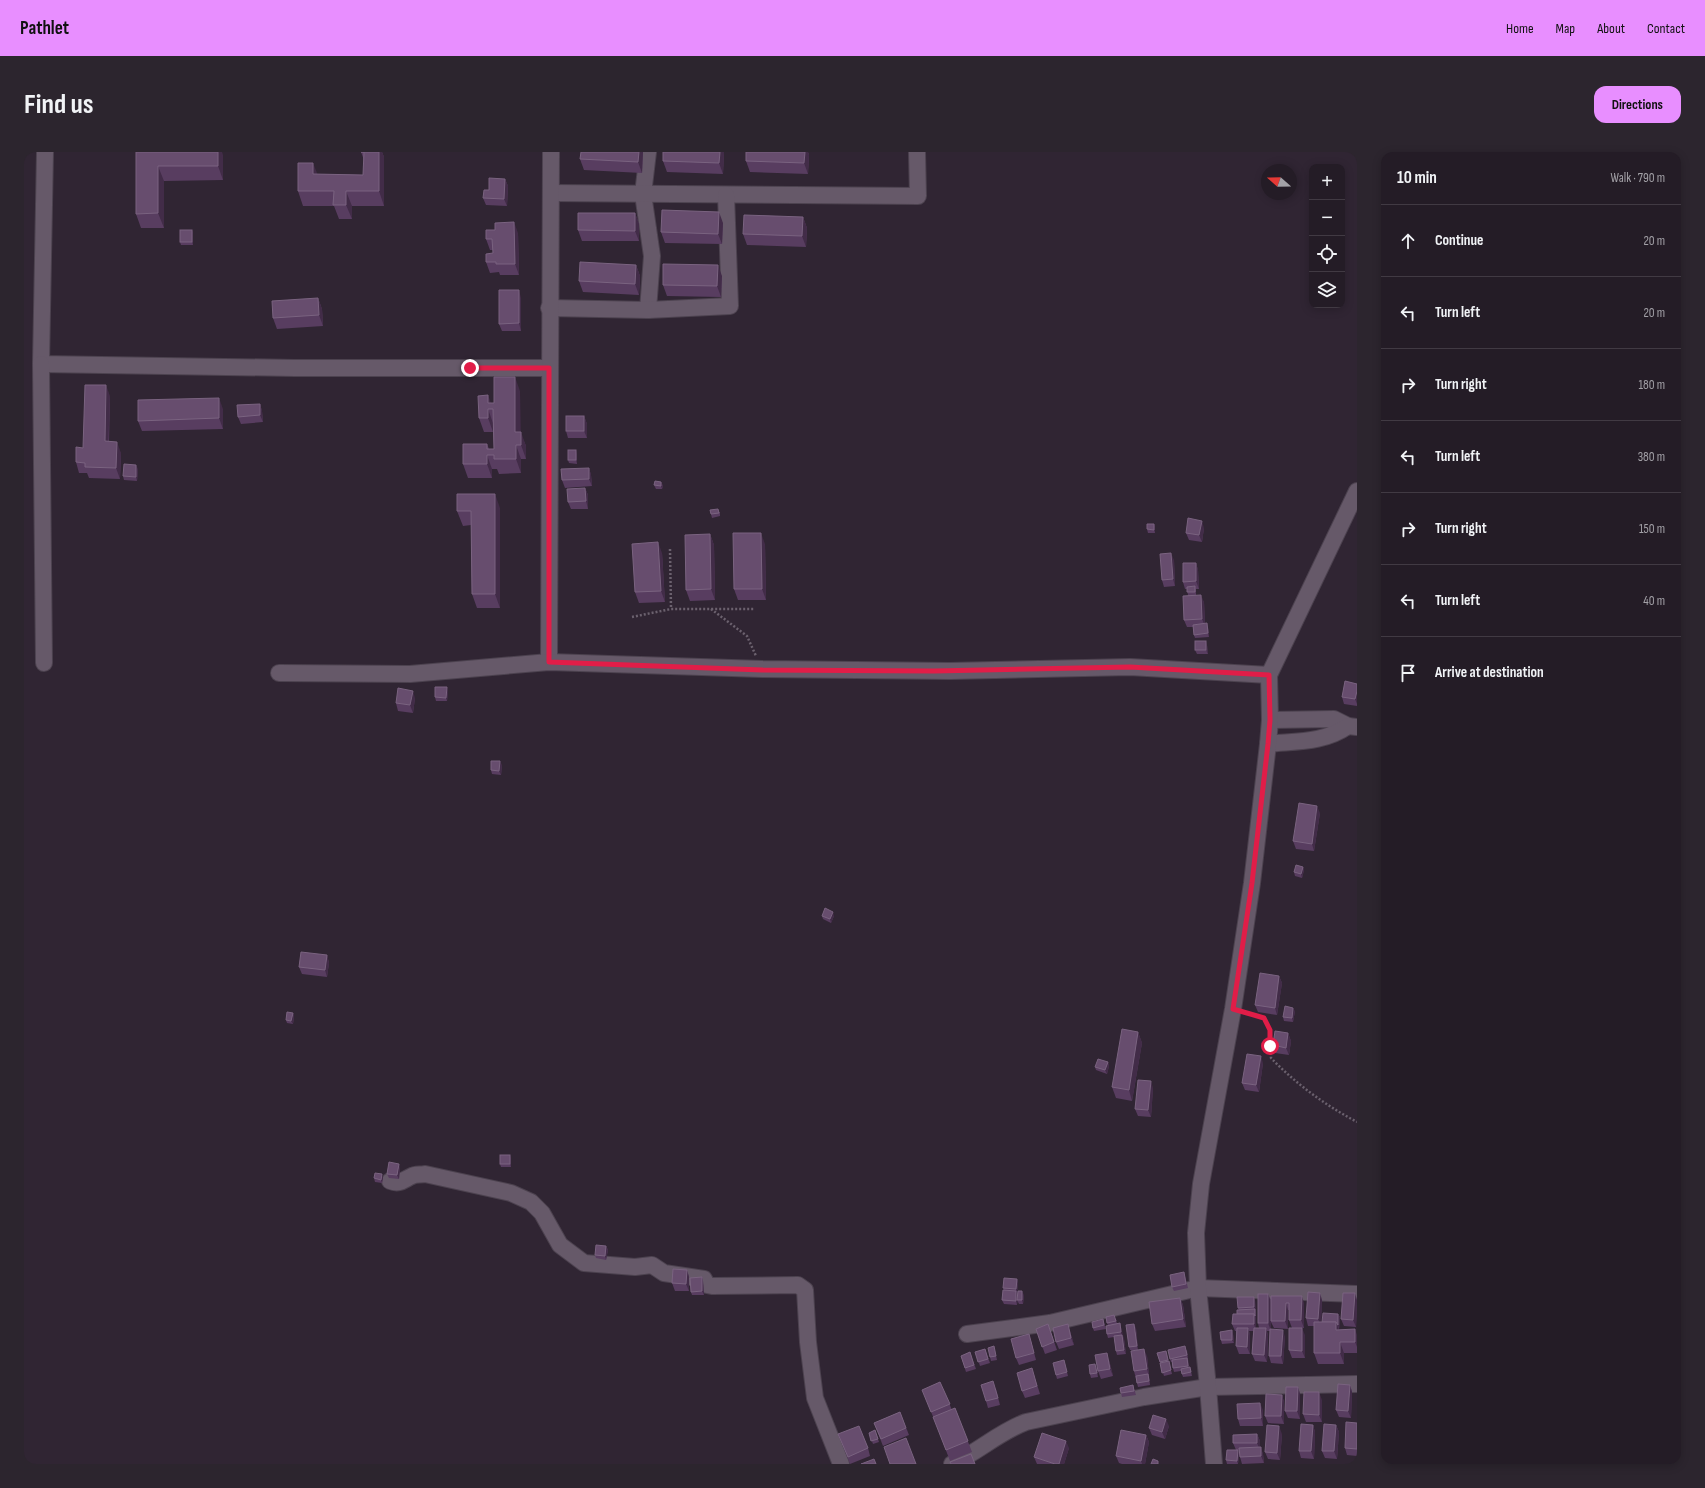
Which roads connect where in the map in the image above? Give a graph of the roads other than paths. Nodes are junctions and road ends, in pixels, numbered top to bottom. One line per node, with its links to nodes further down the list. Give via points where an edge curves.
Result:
1 (44, 152): 10 (street)
2 (551, 152): 5 (street)
3 (648, 152): 6 (street)
4 (917, 152): 7 (street, via 918,196)
5 (550, 193): 6 (street); 8 (street)
6 (643, 194): 7 (street); 9 (street, via 652,256)
7 (726, 194): 9 (street, via 730,306)
8 (550, 308): 9 (street); 11 (street)
9 (648, 310)
10 (41, 364): 11 (street); 14 (street)
11 (549, 368): 13 (street)
12 (1357, 490): 16 (street)
13 (549, 662): 15 (street, via 410,674); 16 (street, via 762,670 950,671 1130,667)
14 (44, 663)
15 (279, 673)
16 (1269, 675): 17 (street)
17 (1270, 720): 18 (street, via 1334,719); 19 (street)
18 (1353, 727): 19 (street, via 1324,739)
19 (1268, 744): 21 (street, via 1252,883 1233,1009 1201,1184 1196,1233)
20 (390, 1181): 26 (street, via 402,1182 413,1175 425,1174 511,1193 531,1202 542,1213 560,1245 584,1263 635,1268 652,1265 664,1273 704,1279 707,1285 712,1286 803,1287 815,1398)
21 (1198, 1288): 22 (street); 23 (street, via 1050,1323); 25 (street)
22 (1357, 1294)
23 (967, 1334)
24 (1357, 1384): 25 (street)
25 (1208, 1387): 27 (street, via 1144,1397 1026,1422 1010,1428 966,1458); 28 (street)
26 (841, 1464)
27 (952, 1464)
28 (1214, 1464)

